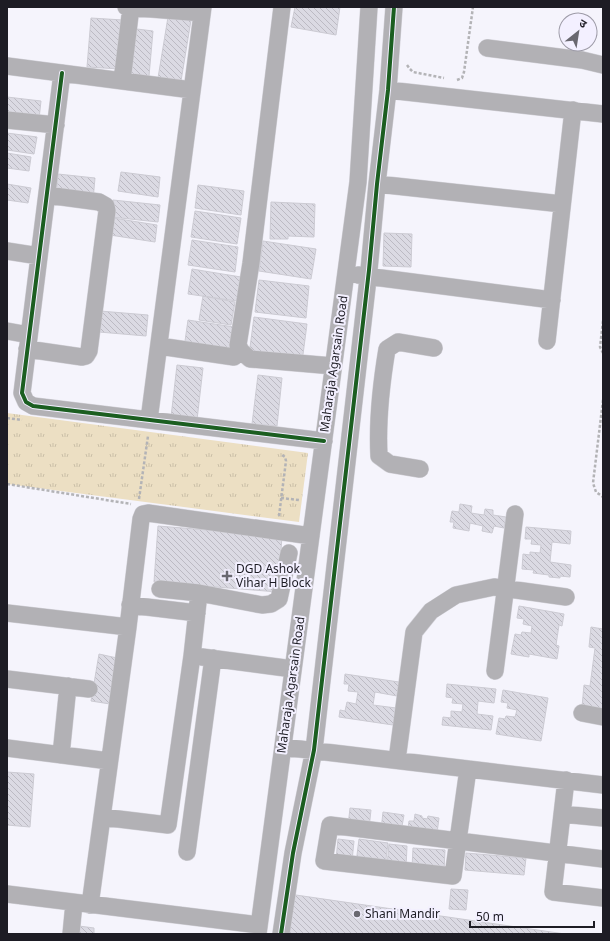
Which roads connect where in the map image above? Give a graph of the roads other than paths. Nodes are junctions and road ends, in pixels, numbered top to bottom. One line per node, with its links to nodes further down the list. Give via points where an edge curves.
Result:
1 (126, 7): 5 (street)
2 (282, 7): 31 (street, via 251,263 238,345)
3 (369, 7): 23 (street, Maharaja Agarsain Road, via 358,182)
4 (394, 7): 13 (street)
5 (131, 8): 6 (street); 11 (street)
6 (202, 10): 12 (street)
7 (487, 48): 8 (street)
8 (603, 65)
9 (7, 66): 10 (street)
10 (62, 73): 11 (street); 17 (street)
11 (122, 81): 12 (street)
12 (192, 90): 29 (street)
13 (388, 90): 14 (street); 18 (street)
14 (574, 110): 15 (street); 20 (street)
15 (603, 114)
16 (7, 120): 17 (street)
17 (56, 125): 19 (street)
18 (377, 184): 20 (street); 24 (street)
19 (47, 195): 22 (street); 28 (street, via 99,202 106,206 90,343 88,354 82,357)
20 (562, 204): 25 (street)
21 (7, 252): 22 (street)
22 (39, 256): 28 (street)
23 (346, 274): 24 (street); 32 (street, Maharaja Agarsain Road)
24 (368, 276): 25 (street); 33 (street)
25 (552, 300): 27 (street)
26 (7, 331): 28 (street)
27 (547, 341)
28 (28, 342): 35 (street, via 22,393 26,402 33,406)
29 (159, 346): 31 (street, via 234,357); 35 (street)
30 (434, 348): 34 (street, via 398,342 387,349)
31 (241, 351): 32 (street, via 250,359)
32 (334, 366): 36 (street, Maharaja Agarsain Road)
33 (356, 386): 34 (street); 60 (street)
34 (381, 391): 37 (street, via 378,408 379,456 390,464)
35 (148, 428): 36 (street)
36 (324, 441): 39 (street, Maharaja Agarsain Road)
37 (420, 469)
38 (515, 514): 41 (street)
39 (311, 536): 45 (street, via 143,514); 51 (street, Maharaja Agarsain Road)
40 (289, 553): 43 (street, via 279,599 271,604 262,605)
41 (505, 588): 44 (street); 52 (street); 62 (street, via 494,587 456,594 431,611 414,632)
42 (160, 589): 43 (street)
43 (199, 593): 47 (street)
44 (566, 597)
45 (130, 605): 47 (street); 48 (street)
46 (7, 613): 48 (street)
47 (197, 613): 49 (street)
48 (128, 627): 63 (street)
49 (192, 656): 50 (street); 68 (street, via 168,825)
50 (212, 658): 51 (street); 71 (street)
51 (293, 669): 58 (street, Maharaja Agarsain Road)
52 (495, 672)
53 (7, 679): 54 (street)
54 (68, 686): 55 (street); 61 (street)
55 (90, 689)
56 (582, 714): 57 (street)
57 (603, 717)
58 (283, 747): 60 (street); 77 (street, Maharaja Agarsain Road)
59 (7, 748): 61 (street)
60 (314, 750): 62 (street); 79 (street, via 292,853)
61 (61, 755): 63 (street)
62 (397, 760): 64 (street)
63 (109, 761): 68 (street)
64 (468, 769): 65 (street); 70 (street)
65 (566, 780): 66 (street); 67 (street)
66 (603, 785)
67 (562, 814): 69 (street); 72 (street)
68 (102, 817): 76 (street)
69 (603, 818)
70 (458, 841): 70 (street, via 330,825 324,861 453,876); 72 (street)
71 (187, 852)
72 (556, 854): 73 (street); 75 (street, via 553,892)
73 (603, 859)
74 (7, 894): 76 (street)
75 (603, 898)
76 (82, 904): 77 (street); 78 (street)
77 (258, 929)
78 (71, 934)
79 (281, 934)

